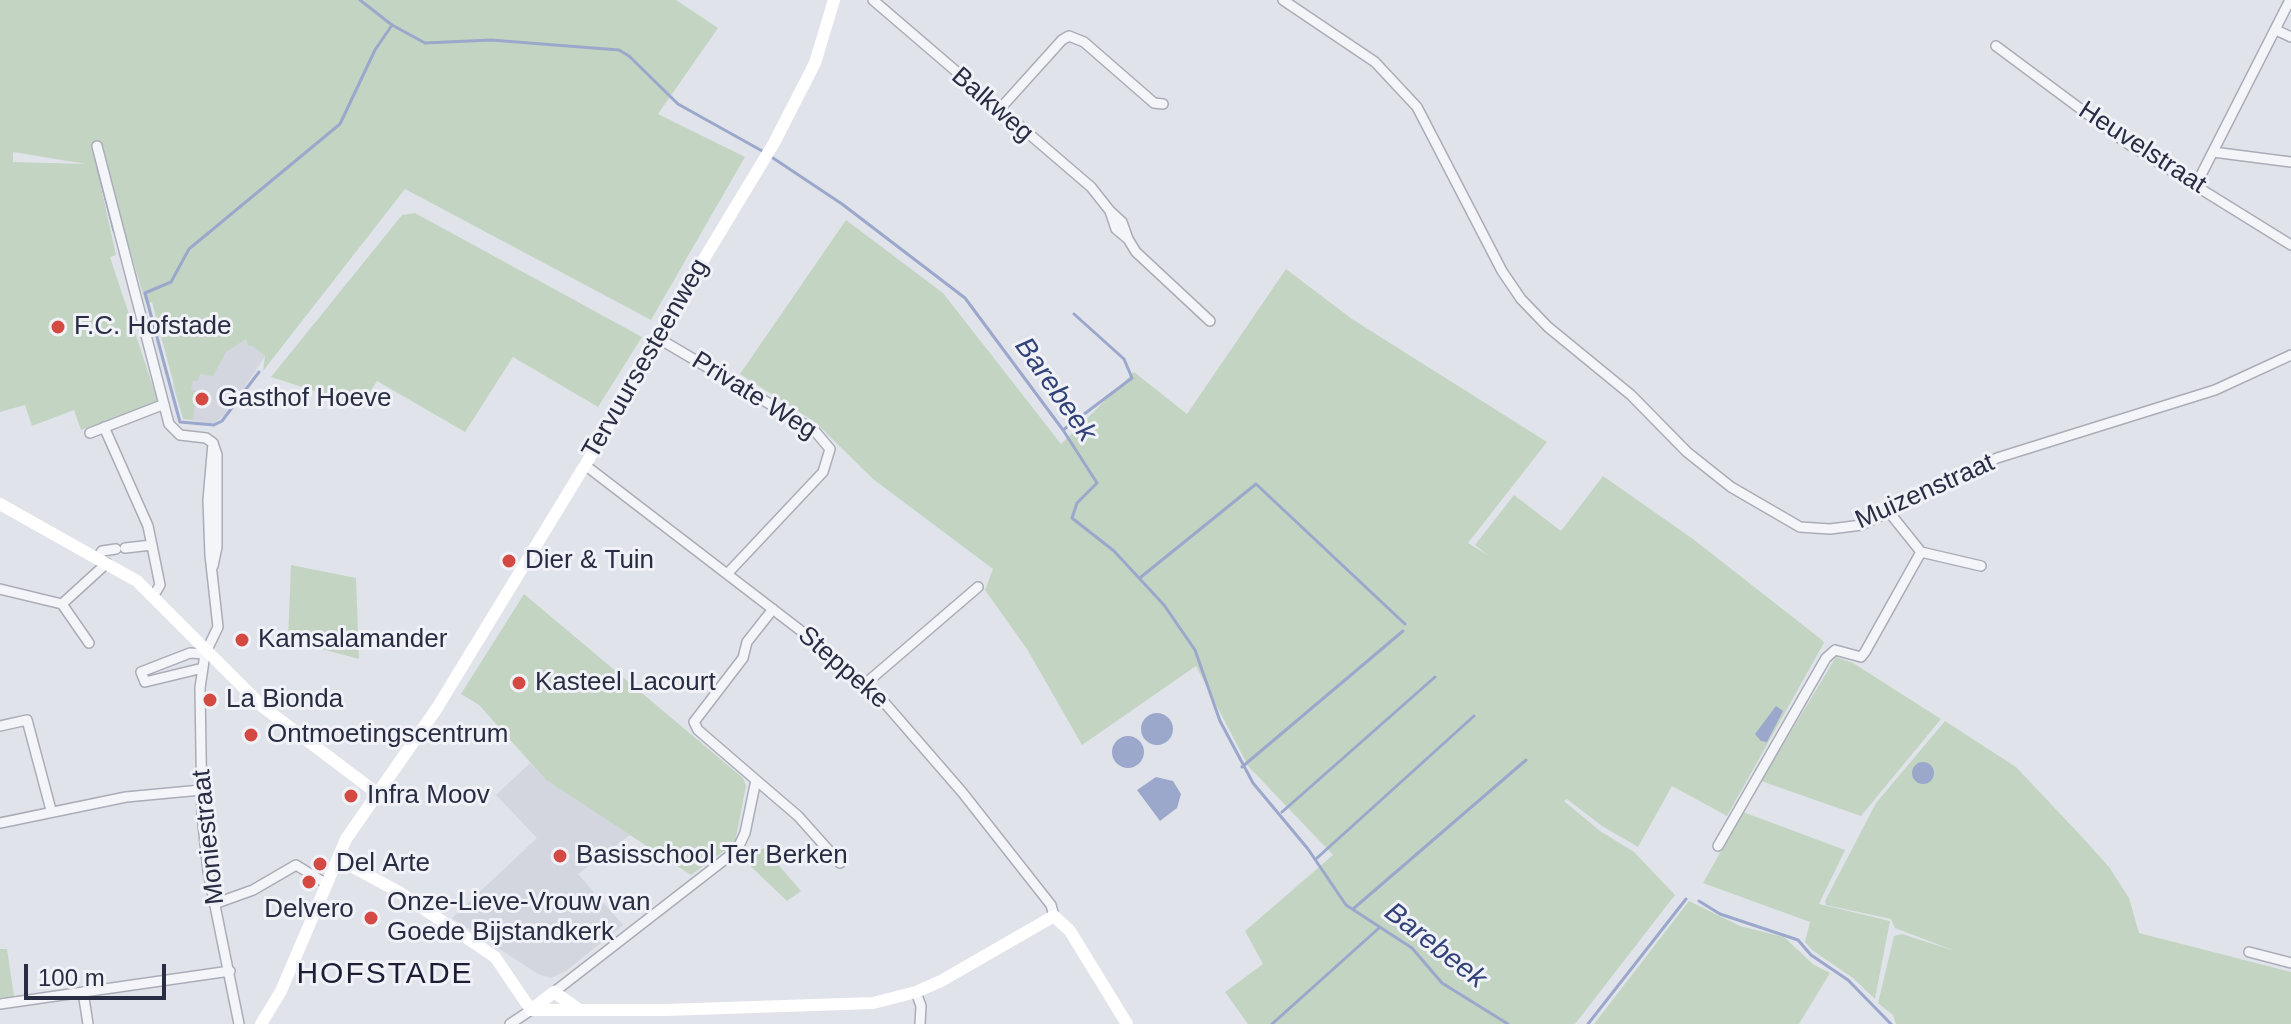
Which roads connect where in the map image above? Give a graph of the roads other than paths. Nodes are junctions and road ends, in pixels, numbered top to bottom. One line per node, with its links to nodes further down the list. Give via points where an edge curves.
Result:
1 (834, 0): 16 (street, Tervuursesteenweg, via 815,63 774,143)
2 (873, 0): 9 (street, Balkweg)
3 (1283, 0): 23 (street, Muizenstraat, via 1375,62 1417,107 1521,299 1687,452 1731,487 1800,527 1862,525)
4 (2290, 0): 5 (street)
5 (2276, 30): 6 (street); 11 (street)
6 (2291, 37)
7 (1996, 46): 13 (street, Heuvelstraat, via 2125,142)
8 (1163, 104): 9 (street, via 1154,103 1084,42 1069,36)
9 (998, 111): 15 (street, Balkweg, via 1091,187 1136,252)
10 (97, 146): 18 (street, via 155,359)
11 (2213, 152): 12 (street); 13 (street)
12 (2291, 162)
13 (2197, 183): 14 (street, Heuvelstraat)
14 (2291, 245)
15 (1210, 321)
16 (656, 337): 21 (street, Tervuursesteenweg); 28 (street, Private Weg, via 814,430 830,449 823,472)
17 (2291, 355): 23 (street, Muizenstraat, via 2215,390 1997,458)
18 (162, 405): 19 (street); 35 (street, Moniestraat, via 175,432 213,443 218,627)
19 (104, 427): 20 (street); 24 (street)
20 (90, 433)
21 (585, 465): 28 (street, Steppeke); 41 (street, Tervuursesteenweg)
22 (0, 504): 26 (street)
23 (1889, 512): 25 (street)
24 (152, 545): 26 (street, via 102,551); 31 (street, via 160,585)
25 (1921, 552): 27 (street); 44 (street, via 1861,657 1835,650 1826,658)
26 (103, 560): 31 (street); 32 (street)
27 (1981, 566)
28 (727, 574): 33 (street, Steppeke)
29 (978, 587): 37 (street)
30 (0, 589): 32 (street)
31 (154, 595): 35 (street)
32 (62, 604): 34 (street)
33 (773, 609): 37 (street, Steppeke); 39 (street, via 694,722)
34 (89, 643)
35 (206, 651): 36 (street, Moniestraat); 36 (street, via 141,672 145,682); 41 (street, via 263,707)
36 (203, 668): 40 (street, Moniestraat)
37 (865, 684): 49 (street, Steppeke, via 929,751 1051,905)
38 (0, 726): 42 (street, via 27,720)
39 (756, 780): 46 (street); 54 (street, via 737,850)
40 (201, 790): 42 (street); 48 (street, Moniestraat)
41 (380, 795): 45 (street, Tervuursesteenweg, via 346,839)
42 (51, 810): 43 (street)
43 (0, 823)
44 (1718, 846)
45 (338, 859): 47 (street, Tervuursesteenweg); 58 (street, via 399,892 495,957)
46 (840, 863)
47 (325, 883): 48 (street, via 296,865 253,890); 61 (street, Tervuursesteenweg, via 281,991)
48 (214, 904): 52 (street, Moniestraat)
49 (1054, 916): 55 (street); 64 (street, via 1070,931)
50 (2249, 952): 51 (street)
51 (2291, 963)
52 (230, 971): 53 (street); 60 (street, Moniestraat)
53 (83, 992): 56 (street); 59 (street)
54 (554, 992): 57 (street); 58 (street)
55 (916, 992): 57 (street, via 848,1005); 63 (street)
56 (0, 1004)
57 (578, 1009): 58 (street)
58 (531, 1010): 62 (street)
59 (88, 1024)
60 (239, 1024)
61 (261, 1024)
62 (510, 1024)
63 (920, 1024)
64 (1127, 1024)

